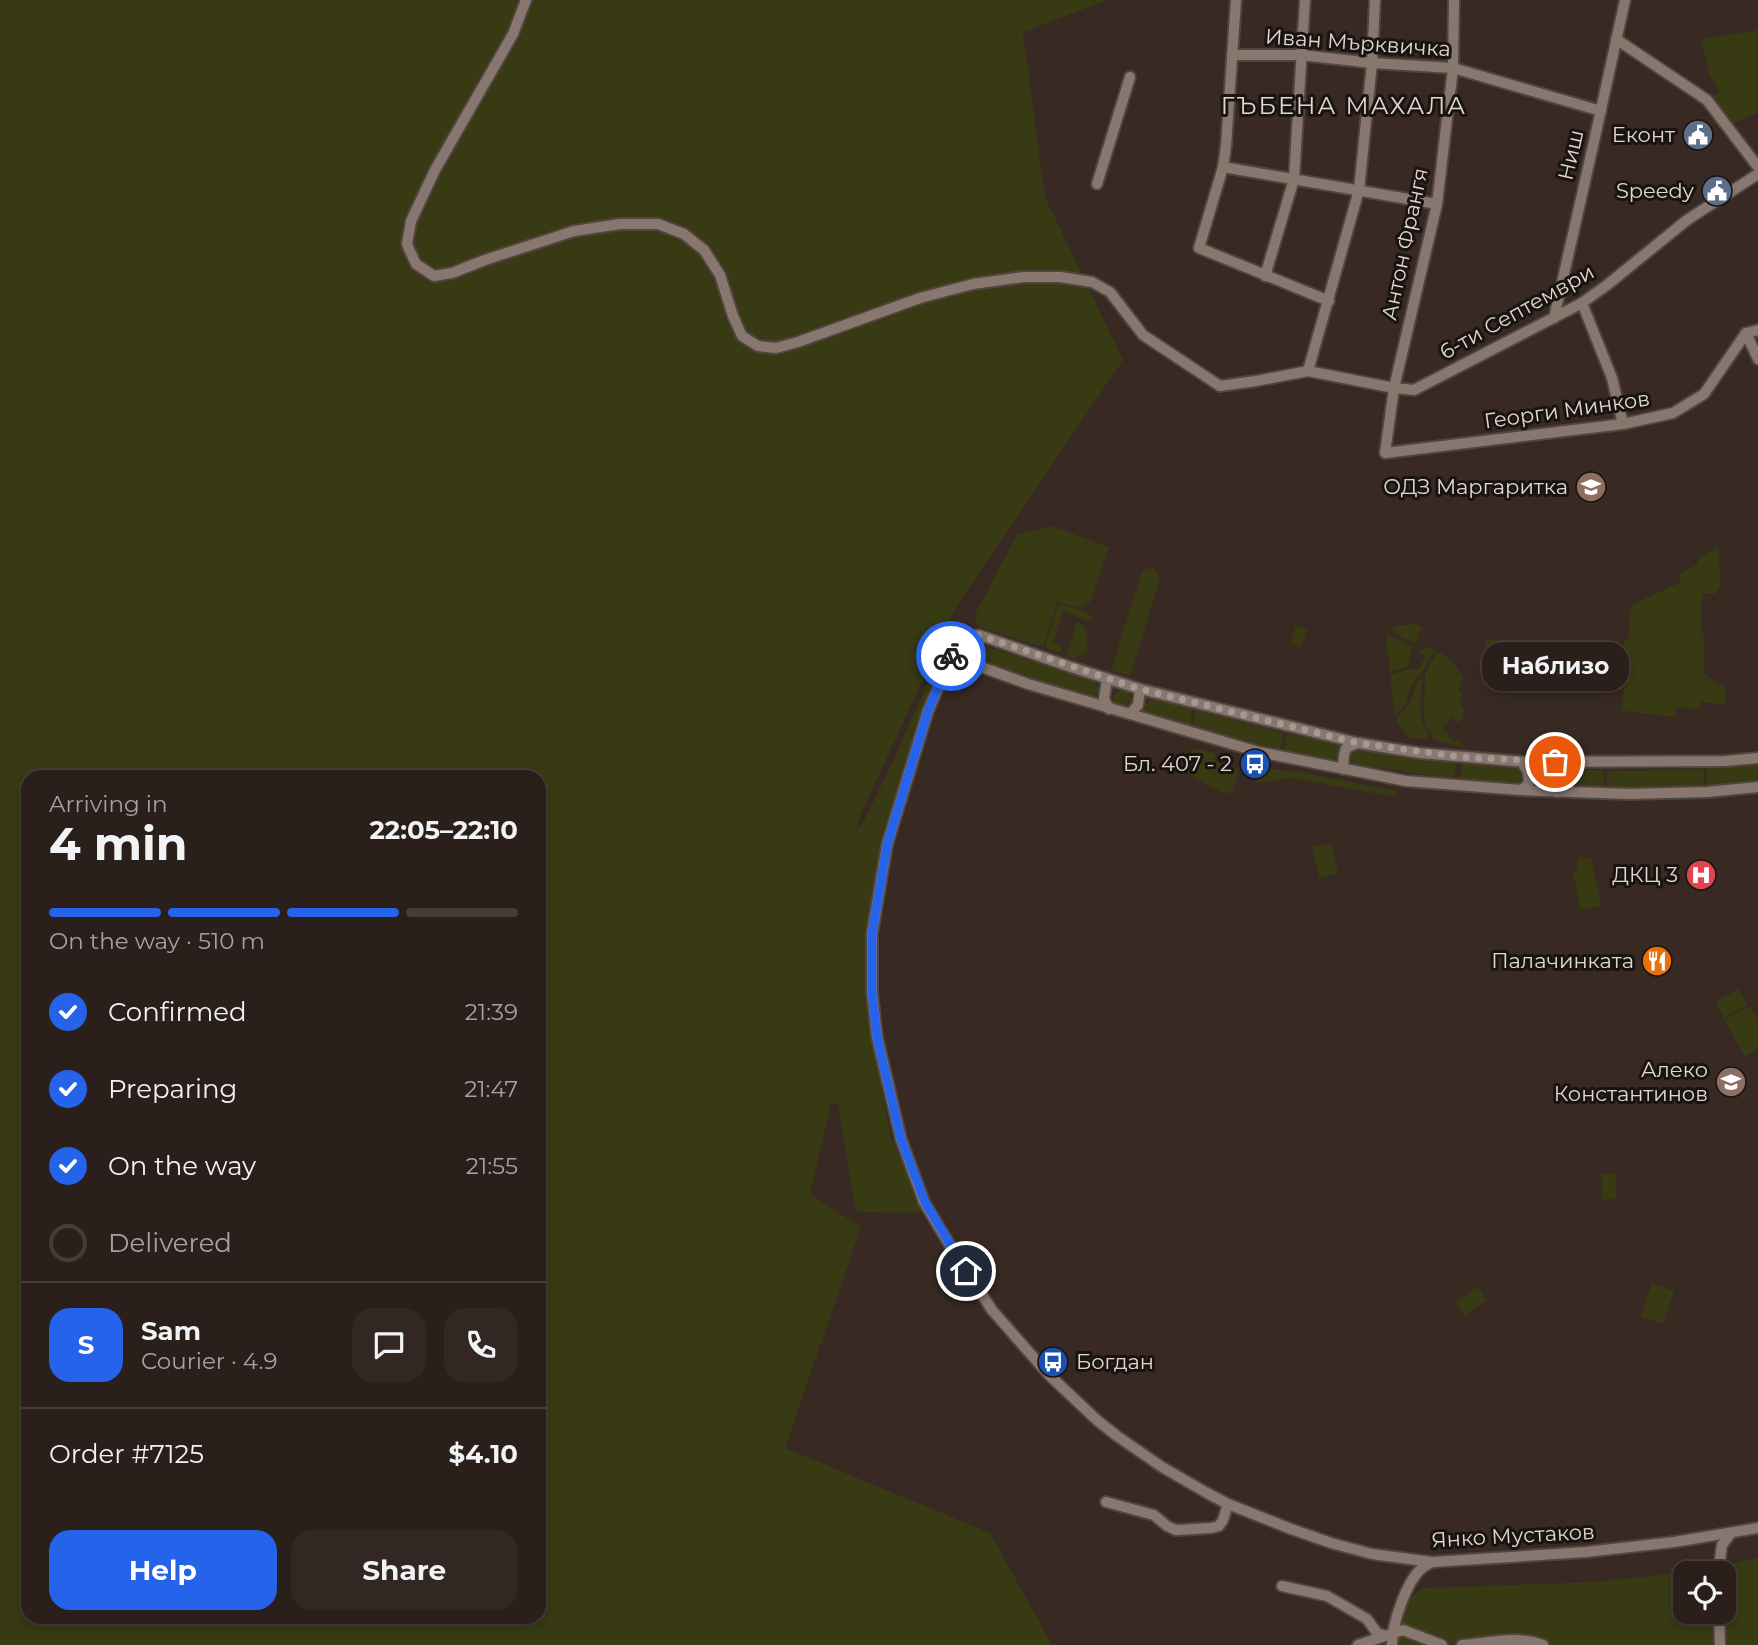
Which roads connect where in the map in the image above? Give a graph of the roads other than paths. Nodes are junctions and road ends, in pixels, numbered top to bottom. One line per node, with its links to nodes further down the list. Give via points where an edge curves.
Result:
1 (527, 0): 28 (street, via 411,221 407,244 416,264 434,276 574,231 657,224 684,234 704,250 720,275 743,336 758,346 776,348 798,342 919,298 973,284 1060,277 1092,282 1110,292 1143,335 1220,386)
2 (1236, 0): 8 (street)
3 (1305, 0): 9 (street)
4 (1375, 0): 10 (street)
5 (1454, 0): 11 (street, Антон Франгя)
6 (1625, 0): 7 (street, Ниш)
7 (1616, 39): 13 (street, Ниш); 15 (street, via 1707,100)
8 (1232, 55): 9 (street, Иван Мърквичка); 14 (street)
9 (1301, 55): 10 (street, Иван Мърквичка); 17 (street)
10 (1373, 63): 11 (street, Иван Мърквичка); 19 (street)
11 (1453, 68): 13 (street, Иван Мърквичка); 20 (street, Антон Франгя)
12 (1130, 77): 18 (street)
13 (1601, 111): 24 (street, Ниш)
14 (1223, 167): 17 (street); 21 (street, via 1199,248)
15 (1758, 167)
16 (1758, 174): 23 (street, 6-ти Септември, via 1687,220)
17 (1294, 179): 19 (street); 21 (street)
18 (1097, 184)
19 (1359, 190): 20 (street); 22 (street)
20 (1437, 204): 29 (street, Антон Франгя)
21 (1265, 276): 22 (street)
22 (1329, 301): 28 (street)
23 (1582, 303): 24 (street, 6-ти Септември); 30 (street, via 1612,378)
24 (1554, 318): 29 (street, 6-ти Септември, via 1414,390)
25 (1758, 330): 26 (street)
26 (1745, 333): 27 (street); 30 (street, Георги Минков, via 1704,394 1673,413)
27 (1758, 359)
28 (1308, 371): 29 (street, 6-ти Септември)
29 (1394, 388): 31 (street, Антон Франгя)
30 (1623, 424): 31 (street, Георги Минков)
31 (1385, 453)
32 (951, 656): 33 (street, via 963,637 979,635); 37 (street); 48 (street, Янко Мустаков, via 898,804 872,934 877,1037 901,1139 925,1202 954,1252 992,1310 1049,1375 1135,1450)
33 (1107, 679): 34 (street); 36 (street)
34 (1120, 683): 35 (street); 36 (street)
35 (1140, 689): 38 (street, via 1138,705); 39 (street)
36 (1104, 694): 37 (street)
37 (1109, 709): 38 (street)
38 (1130, 714): 43 (street, via 1259,752)
39 (1358, 743): 41 (street); 43 (street, via 1346,748)
40 (1758, 758): 42 (street)
41 (1522, 762): 42 (street); 45 (street, via 1530,782)
42 (1555, 762): 46 (street, via 1545,780 1549,789)
43 (1343, 769): 45 (street, via 1406,781)
44 (1758, 787): 46 (street, via 1664,794)
45 (1520, 790): 46 (street)
46 (1557, 792)
47 (1106, 1502): 48 (street, via 1154,1515 1175,1530 1219,1526)
48 (1228, 1504): 52 (street, Янко Мустаков, via 1331,1543)
49 (1758, 1528): 50 (street, Янко Мустаков)
50 (1731, 1533): 51 (street, via 1722,1545); 52 (street, Янко Мустаков, via 1586,1552)
51 (1720, 1561)
52 (1432, 1562): 55 (street, via 1422,1567 1407,1590)
53 (1282, 1586): 55 (street, via 1327,1596 1367,1619 1377,1633)
54 (1719, 1624): 60 (street)
55 (1390, 1639): 56 (street); 57 (street, via 1403,1630)
56 (1358, 1645)
57 (1442, 1645)
58 (1462, 1645): 59 (street, via 1518,1639)
59 (1543, 1645)
60 (1720, 1645)

